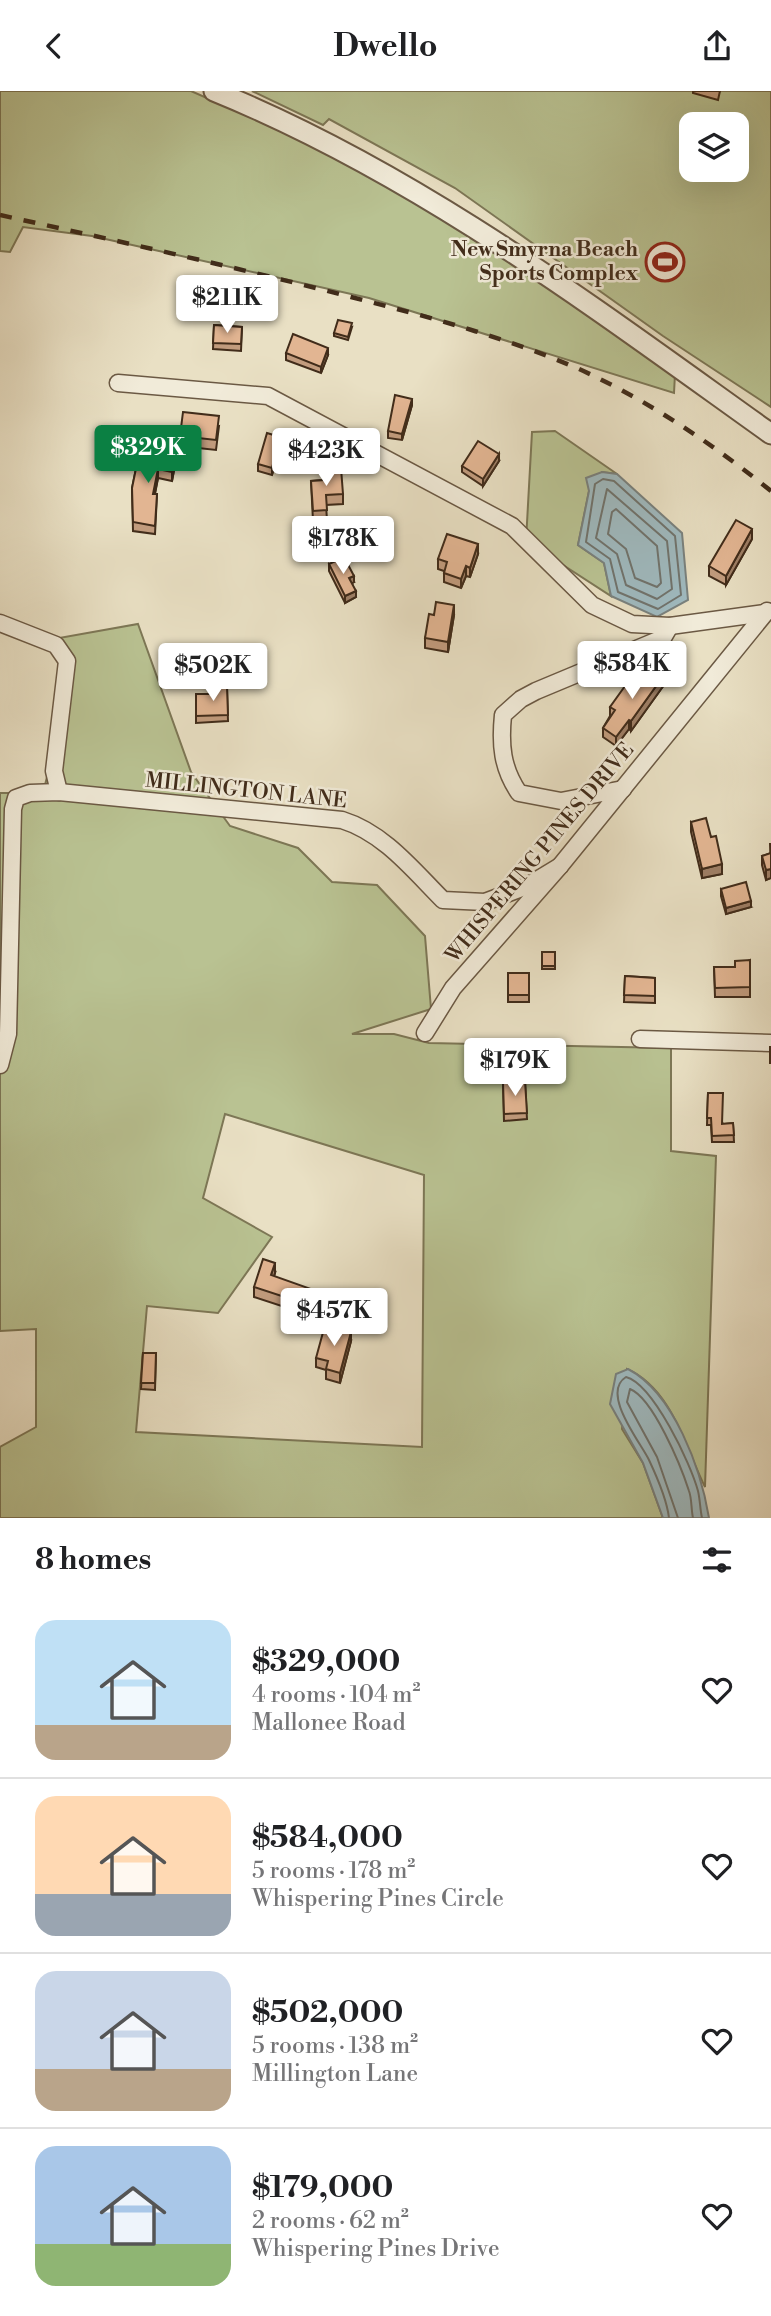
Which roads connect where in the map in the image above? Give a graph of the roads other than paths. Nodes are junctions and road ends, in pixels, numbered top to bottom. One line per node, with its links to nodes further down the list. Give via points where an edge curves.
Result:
1 (214, 91): 3 (street, via 279,117 446,209)
2 (118, 383): 6 (street, via 268,396 512,526 593,605 632,624)
3 (771, 434)
4 (768, 609): 6 (street); 7 (street, WHISPERING PINES DRIVE)
5 (0, 623): 8 (street, via 56,645 67,661 54,771)
6 (670, 626): 7 (street, via 663,638 536,691 503,715 500,748 519,793 561,801)
7 (623, 789): 9 (street, WHISPERING PINES DRIVE)
8 (59, 792): 9 (street, MILLINGTON LANE, via 342,820 382,841 443,900 485,902); 13 (street, MILLINGTON LANE, via 16,798 13,809 8,1034)
9 (560, 866): 10 (street, WHISPERING PINES DRIVE, via 453,988)
10 (425, 1033)
11 (640, 1039): 12 (street)
12 (771, 1043)
13 (0, 1065)

